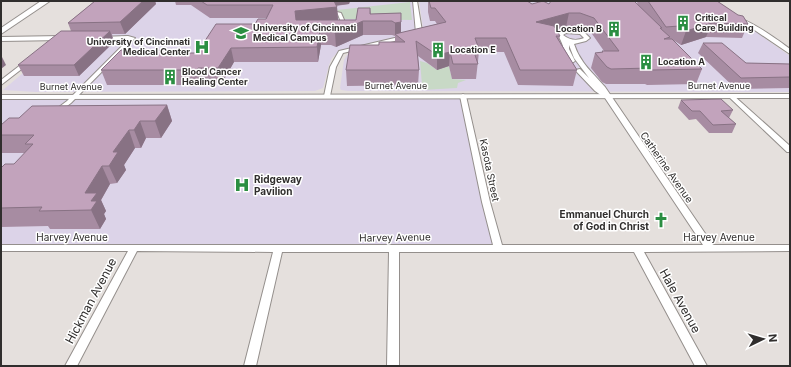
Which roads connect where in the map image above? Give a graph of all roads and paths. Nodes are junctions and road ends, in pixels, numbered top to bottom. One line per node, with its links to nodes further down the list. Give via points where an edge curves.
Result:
1 (36, 1): 7 (main road)
2 (46, 1): 8 (main road)
3 (416, 1): 22 (street, via 418,34 341,52 336,58)
4 (339, 13): 6 (street)
5 (731, 16): 17 (street, via 754,27)
6 (344, 22)
7 (1, 24)
8 (1, 32)
9 (65, 32): 11 (street)
10 (1, 38): 11 (street)
11 (57, 38): 12 (street); 16 (street)
12 (65, 38)
13 (96, 38): 28 (street, via 130,38)
14 (563, 38): 15 (street); 15 (street, via 561,33 569,31 587,36 586,39); 19 (street)
15 (575, 41): 24 (street, Catherine Avenue, via 571,44 576,54 592,78 605,90)
16 (49, 45)
17 (790, 52)
18 (32, 58): 21 (street)
19 (572, 62)
20 (578, 70): 24 (street, Catherine Avenue)
21 (1, 83)
22 (327, 96): 23 (street, Burnet Avenue); 28 (street, Burnet Avenue)
23 (463, 96): 24 (street, Burnet Avenue); 33 (street, Kasota Street)
24 (606, 96): 25 (street, Burnet Avenue); 37 (street, Catherine Avenue)
25 (731, 96): 26 (street, Burnet Avenue); 30 (street)
26 (790, 96)
27 (1, 97): 28 (street, Burnet Avenue)
28 (75, 97): 29 (street, via 62,108)
29 (47, 113)
30 (790, 150)
31 (1, 248): 32 (street, Harvey Avenue)
32 (134, 248): 38 (street, Harvey Avenue); 39 (street, Hickman Avenue)
33 (498, 248): 34 (street, Harvey Avenue); 36 (street, Harvey Avenue)
34 (637, 248): 37 (street, Harvey Avenue); 42 (street, Hale Avenue)
35 (790, 248): 37 (street, Harvey Avenue)
36 (394, 249): 38 (street, Harvey Avenue); 41 (street)
37 (711, 249)
38 (278, 250): 40 (street)
39 (71, 366)
40 (250, 366)
41 (393, 366)
42 (701, 366)

